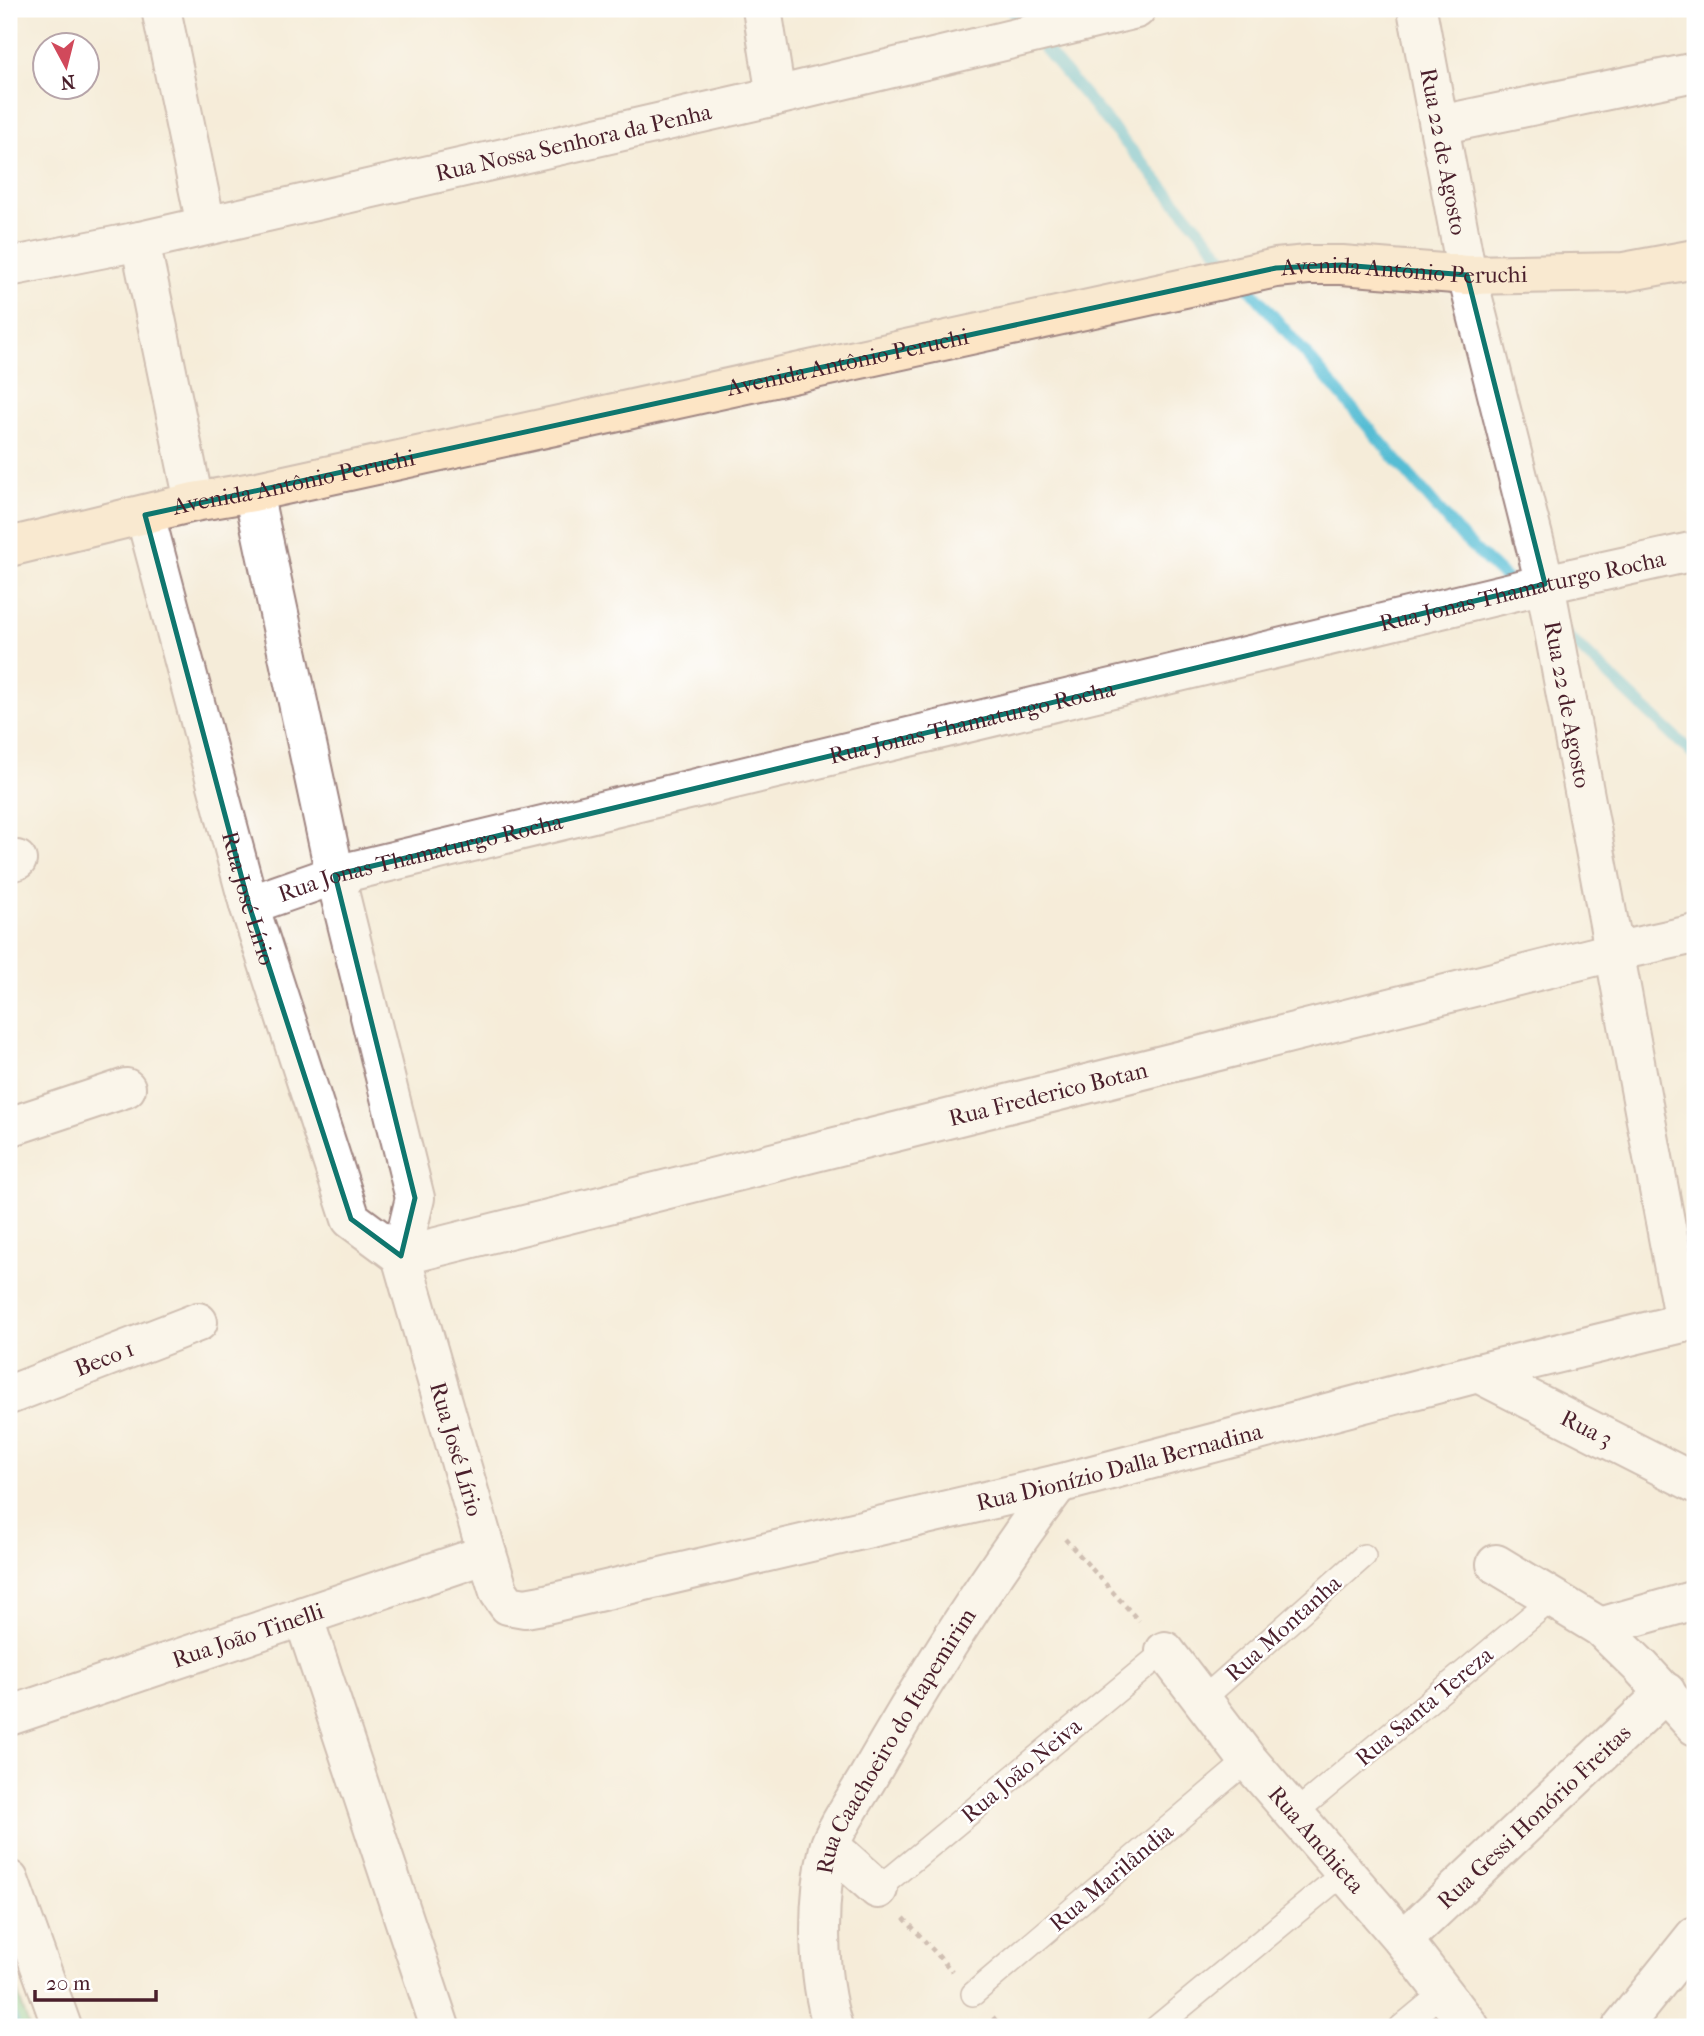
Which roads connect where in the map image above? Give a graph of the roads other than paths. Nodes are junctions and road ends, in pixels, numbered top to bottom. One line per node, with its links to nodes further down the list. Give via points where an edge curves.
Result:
1 (161, 9): 8 (street)
2 (762, 9): 6 (street)
3 (1136, 9): 6 (street, Rua Nossa Senhora da Penha)
4 (1417, 9): 7 (street, Rua 22 de Agosto)
5 (1695, 72): 7 (street)
6 (776, 96): 8 (street, Rua Nossa Senhora da Penha)
7 (1439, 125): 12 (street, Rua 22 de Agosto)
8 (206, 225): 9 (street, Rua Nossa Senhora da Penha)
9 (139, 241): 11 (street, Rua Nossa Senhora da Penha); 14 (street)
10 (1695, 259): 12 (main road, Avenida Antônio Peruchi, via 1624,272)
11 (9, 267)
12 (1467, 275): 13 (main road, Avenida Antônio Peruchi, via 1342,265 1276,268); 18 (street, Rua 22 de Agosto)
13 (253, 492): 14 (main road, Avenida Antônio Peruchi); 19 (street, Rua José Lírio)
14 (194, 502): 15 (main road, Avenida Antônio Peruchi)
15 (145, 515): 16 (main road, Avenida Antônio Peruchi); 20 (street, Rua José Lírio)
16 (9, 547)
17 (1695, 551): 18 (street, Rua Jonas Thamaturgo Rocha)
18 (1545, 584): 19 (street, Rua Jonas Thamaturgo Rocha); 22 (street, Rua 22 de Agosto)
19 (335, 876): 20 (street, Rua Jonas Thamaturgo Rocha); 25 (street, Rua José Lírio, via 415,1198)
20 (249, 905): 25 (street, Rua José Lírio, via 351,1219)
21 (1695, 934): 22 (street, Rua Frederico Botan)
22 (1613, 952): 25 (street, Rua Frederico Botan); 26 (street, Rua 22 de Agosto)
23 (126, 1088): 24 (street)
24 (9, 1127)
25 (401, 1256): 32 (street, Rua José Lírio)
26 (1690, 1321): 28 (street, Rua Dionízio Dalla Bernadina)
27 (198, 1322): 29 (street, Beco 1)
28 (1478, 1373): 30 (street, Rua 3); 31 (street, Rua Dionízio Dalla Bernadina)
29 (9, 1395)
30 (1695, 1483)
31 (1048, 1497): 37 (street, Rua Dionízio Dalla Bernadina); 47 (street, Rua Caachoeiro do Itapemirim, via 909,1706)
32 (487, 1555): 37 (street, Rua José Lírio, via 508,1605); 38 (street, Rua João Tinelli)
33 (1364, 1556): 42 (lane, Rua Montanha)
34 (1496, 1564): 35 (street)
35 (1552, 1599): 39 (street); 46 (lane, Rua Santa Tereza)
36 (1695, 1600): 39 (street)
37 (542, 1605)
38 (303, 1616): 43 (street, Rua João Tinelli); 56 (street)
39 (1600, 1628): 41 (street)
40 (1165, 1651): 42 (street, Rua Anchieta); 50 (lane, Rua João Neiva)
41 (1666, 1692): 44 (street); 52 (street, Rua Gessi Honório Freitas)
42 (1202, 1700): 45 (street, Rua Anchieta)
43 (9, 1716)
44 (1695, 1726)
45 (1248, 1760): 46 (street, Rua Anchieta); 54 (lane, Rua Marilândia)
46 (1295, 1813): 48 (street, Rua Anchieta)
47 (830, 1846): 50 (street); 57 (street, Rua Caachoeiro do Itapemirim, via 820,1917 821,1967)
48 (1345, 1872): 52 (street, Rua Anchieta); 58 (lane)
49 (9, 1880): 55 (street)
50 (878, 1889)
51 (1695, 1936): 61 (street)
52 (1403, 1940): 53 (street, Rua Anchieta)
53 (1442, 1993): 59 (lane); 60 (street, Rua Anchieta)
54 (973, 1994)
55 (62, 2027)
56 (440, 2027)
57 (832, 2027)
58 (1157, 2027)
59 (1401, 2027)
60 (1470, 2027)
61 (1622, 2027)

